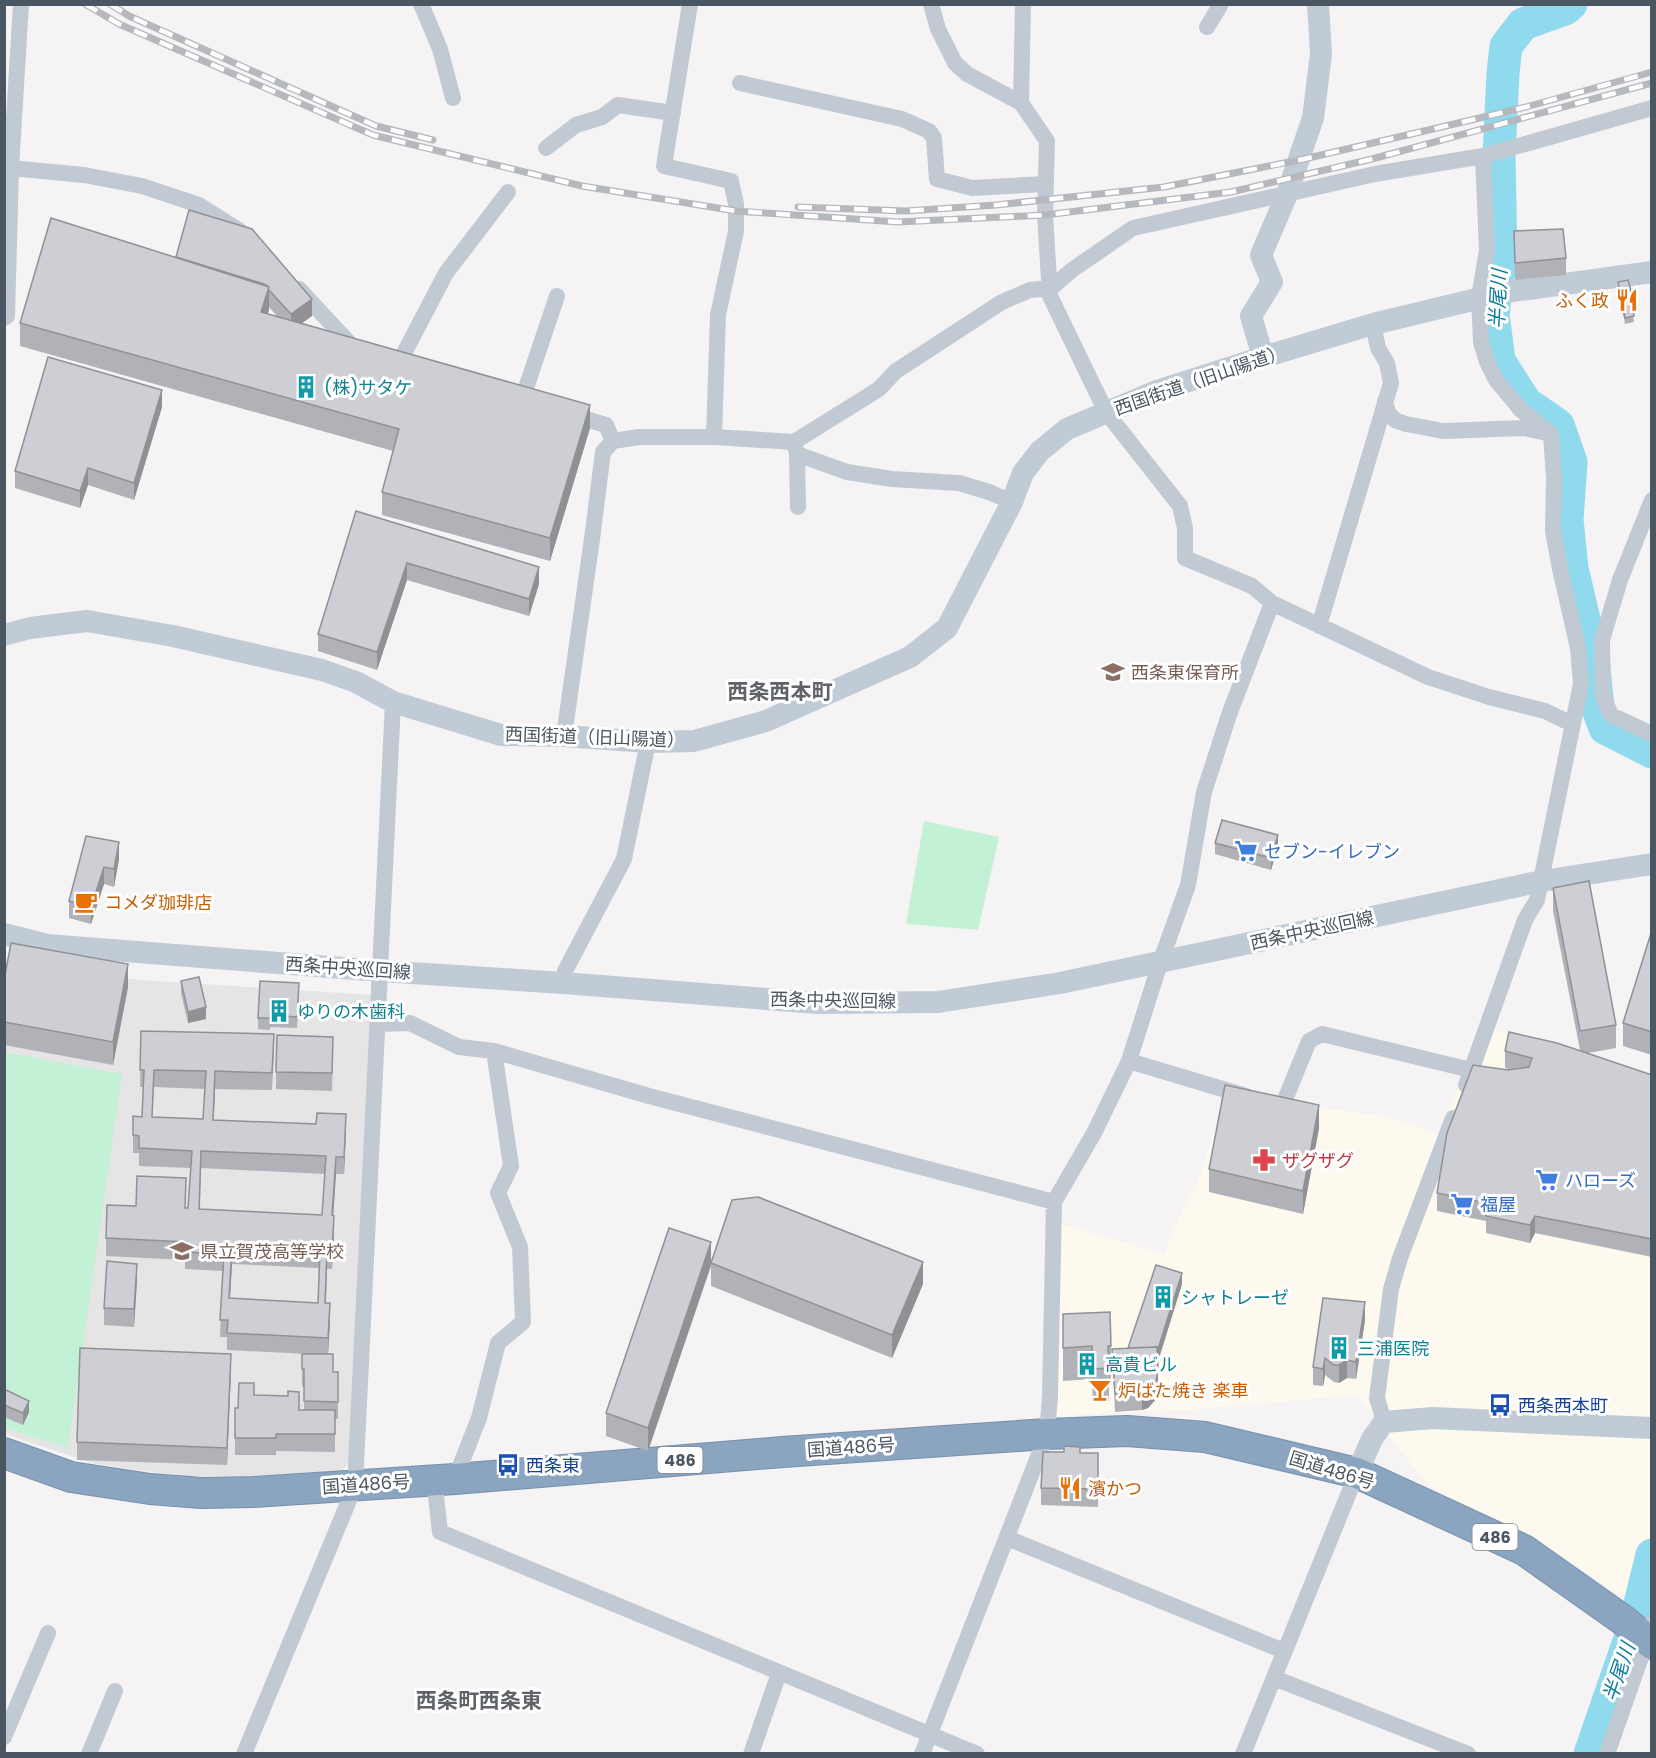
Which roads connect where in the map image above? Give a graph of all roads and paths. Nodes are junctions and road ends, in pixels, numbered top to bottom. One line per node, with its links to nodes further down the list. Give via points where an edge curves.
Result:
1 (21, 4): 9 (street)
2 (421, 4): 11 (street, via 441,49)
3 (690, 4): 14 (street)
4 (931, 4): 12 (street, via 955,63 967,74)
5 (1023, 4): 12 (street)
6 (1221, 4): 8 (street)
7 (1318, 4): 20 (street, via 1321,54 1313,118)
8 (1207, 27)
9 (12, 36): 17 (street)
10 (740, 83): 18 (street, via 902,119 929,131 934,138 937,179 972,188)
11 (453, 98)
12 (1021, 103): 18 (street, via 1047,141)
13 (1652, 108): 16 (street)
14 (673, 113): 15 (street, via 618,105 602,117 576,125); 35 (street, via 664,166 731,181 736,204 736,231 718,315)
15 (546, 148)
16 (1482, 156): 20 (street); 26 (street, via 1487,250)
17 (11, 168): 21 (street, via 84,175 142,186 199,205); 27 (street)
18 (1045, 184): 24 (street)
19 (508, 192): 23 (street, via 446,273 408,361 352,346)
20 (1287, 194): 24 (street, via 1133,228); 29 (street, via 1261,255 1272,282 1251,316)
21 (252, 238)
22 (1652, 272): 26 (street, 西国街道（旧山陽道）)
23 (291, 280)
24 (1051, 288): 33 (street, via 1050,296); 37 (street, via 1030,290 1002,302 896,371 879,389)
25 (557, 296): 30 (street)
26 (1479, 298): 28 (street, 西国街道（旧山陽道）); 34 (street, via 1481,342 1496,380 1521,410)
27 (4, 318)
28 (1373, 324): 29 (street, 西国街道（旧山陽道）); 31 (street, via 1391,383)
29 (1263, 357): 33 (street, 西国街道（旧山陽道）)
30 (523, 400)
31 (1385, 401): 34 (street, via 1388,413 1406,424 1443,431 1524,428); 42 (street)
32 (555, 410): 36 (street, via 606,425)
33 (1106, 412): 39 (street, 西国街道（旧山陽道）, via 1067,429 1040,451 1023,472); 41 (street, via 1180,506 1185,558 1252,586)
34 (1551, 434): 45 (street, via 1553,531)
35 (714, 437): 36 (street); 37 (street)
36 (613, 441): 49 (street, via 603,452)
37 (796, 448): 39 (street, via 847,472 959,483); 40 (street)
38 (1652, 500): 44 (street)
39 (1012, 501): 50 (street, 西国街道（旧山陽道）, via 947,628 910,657 766,721 694,741)
40 (798, 507)
41 (1272, 603): 42 (street); 54 (street, via 1204,792 1188,885)
42 (1319, 626): 47 (street, via 1428,677 1545,711)
43 (4, 635): 46 (street, 西国街道（旧山陽道）, via 87,621 322,670 356,682)
44 (1601, 640): 45 (street); 48 (street, via 1603,696 1611,715)
45 (1578, 643): 47 (street, via 1581,684)
46 (393, 702): 49 (street, 西国街道（旧山陽道）, via 501,735); 55 (street)
47 (1572, 724): 52 (street)
48 (1652, 734)
49 (564, 736): 50 (street, 西国街道（旧山陽道）)
50 (648, 742): 56 (street, via 624,859 565,971)
51 (1652, 864): 52 (street, 西条中央巡回線)
52 (1542, 881): 54 (street, 西条中央巡回線); 60 (street)
53 (4, 934): 55 (street, 西条中央巡回線, via 47,945)
54 (1160, 963): 56 (street, 西条中央巡回線, via 939,1002 818,1003); 59 (street)
55 (381, 971): 56 (street, 西条中央巡回線); 57 (street)
56 (563, 983)
57 (377, 1024): 58 (street, via 410,1023 459,1047); 68 (street)
58 (494, 1051): 61 (street, via 649,1096); 67 (street, via 511,1166 498,1194 520,1248 523,1322 498,1343 479,1418)
59 (1130, 1061): 60 (street, via 1282,1107 1309,1041 1322,1034); 61 (street)
60 (1471, 1070): 62 (street, via 1391,1289 1377,1398)
61 (1054, 1202): 64 (street)
62 (1384, 1422): 63 (street, via 1433,1418); 66 (street)
63 (1652, 1428)
64 (1047, 1434): 66 (highway, 国道486号 / 486, via 1126,1431 1205,1437); 67 (highway, 国道486号 / 486); 69 (street)
65 (4, 1453): 68 (highway, 国道486号 / 486, via 71,1477 150,1489 202,1493)
66 (1357, 1473): 70 (highway, 国道486号 / 486, via 1524,1550); 72 (street)
67 (444, 1479): 68 (highway, 国道486号 / 486); 73 (street, via 440,1532)
68 (355, 1486): 80 (street)
69 (1007, 1538): 72 (street); 76 (street)
70 (1643, 1632): 85 (street)
71 (48, 1633): 77 (street)
72 (1284, 1652): 74 (street)
73 (779, 1673): 76 (street); 81 (street)
74 (1274, 1678): 78 (street); 84 (street)
75 (115, 1691): 79 (street)
76 (930, 1735): 82 (street); 83 (street)
77 (4, 1737)
78 (1248, 1752)
79 (89, 1754)
80 (244, 1754)
81 (751, 1754)
82 (922, 1754)
83 (977, 1754)
84 (1468, 1754)
85 (1607, 1754)

